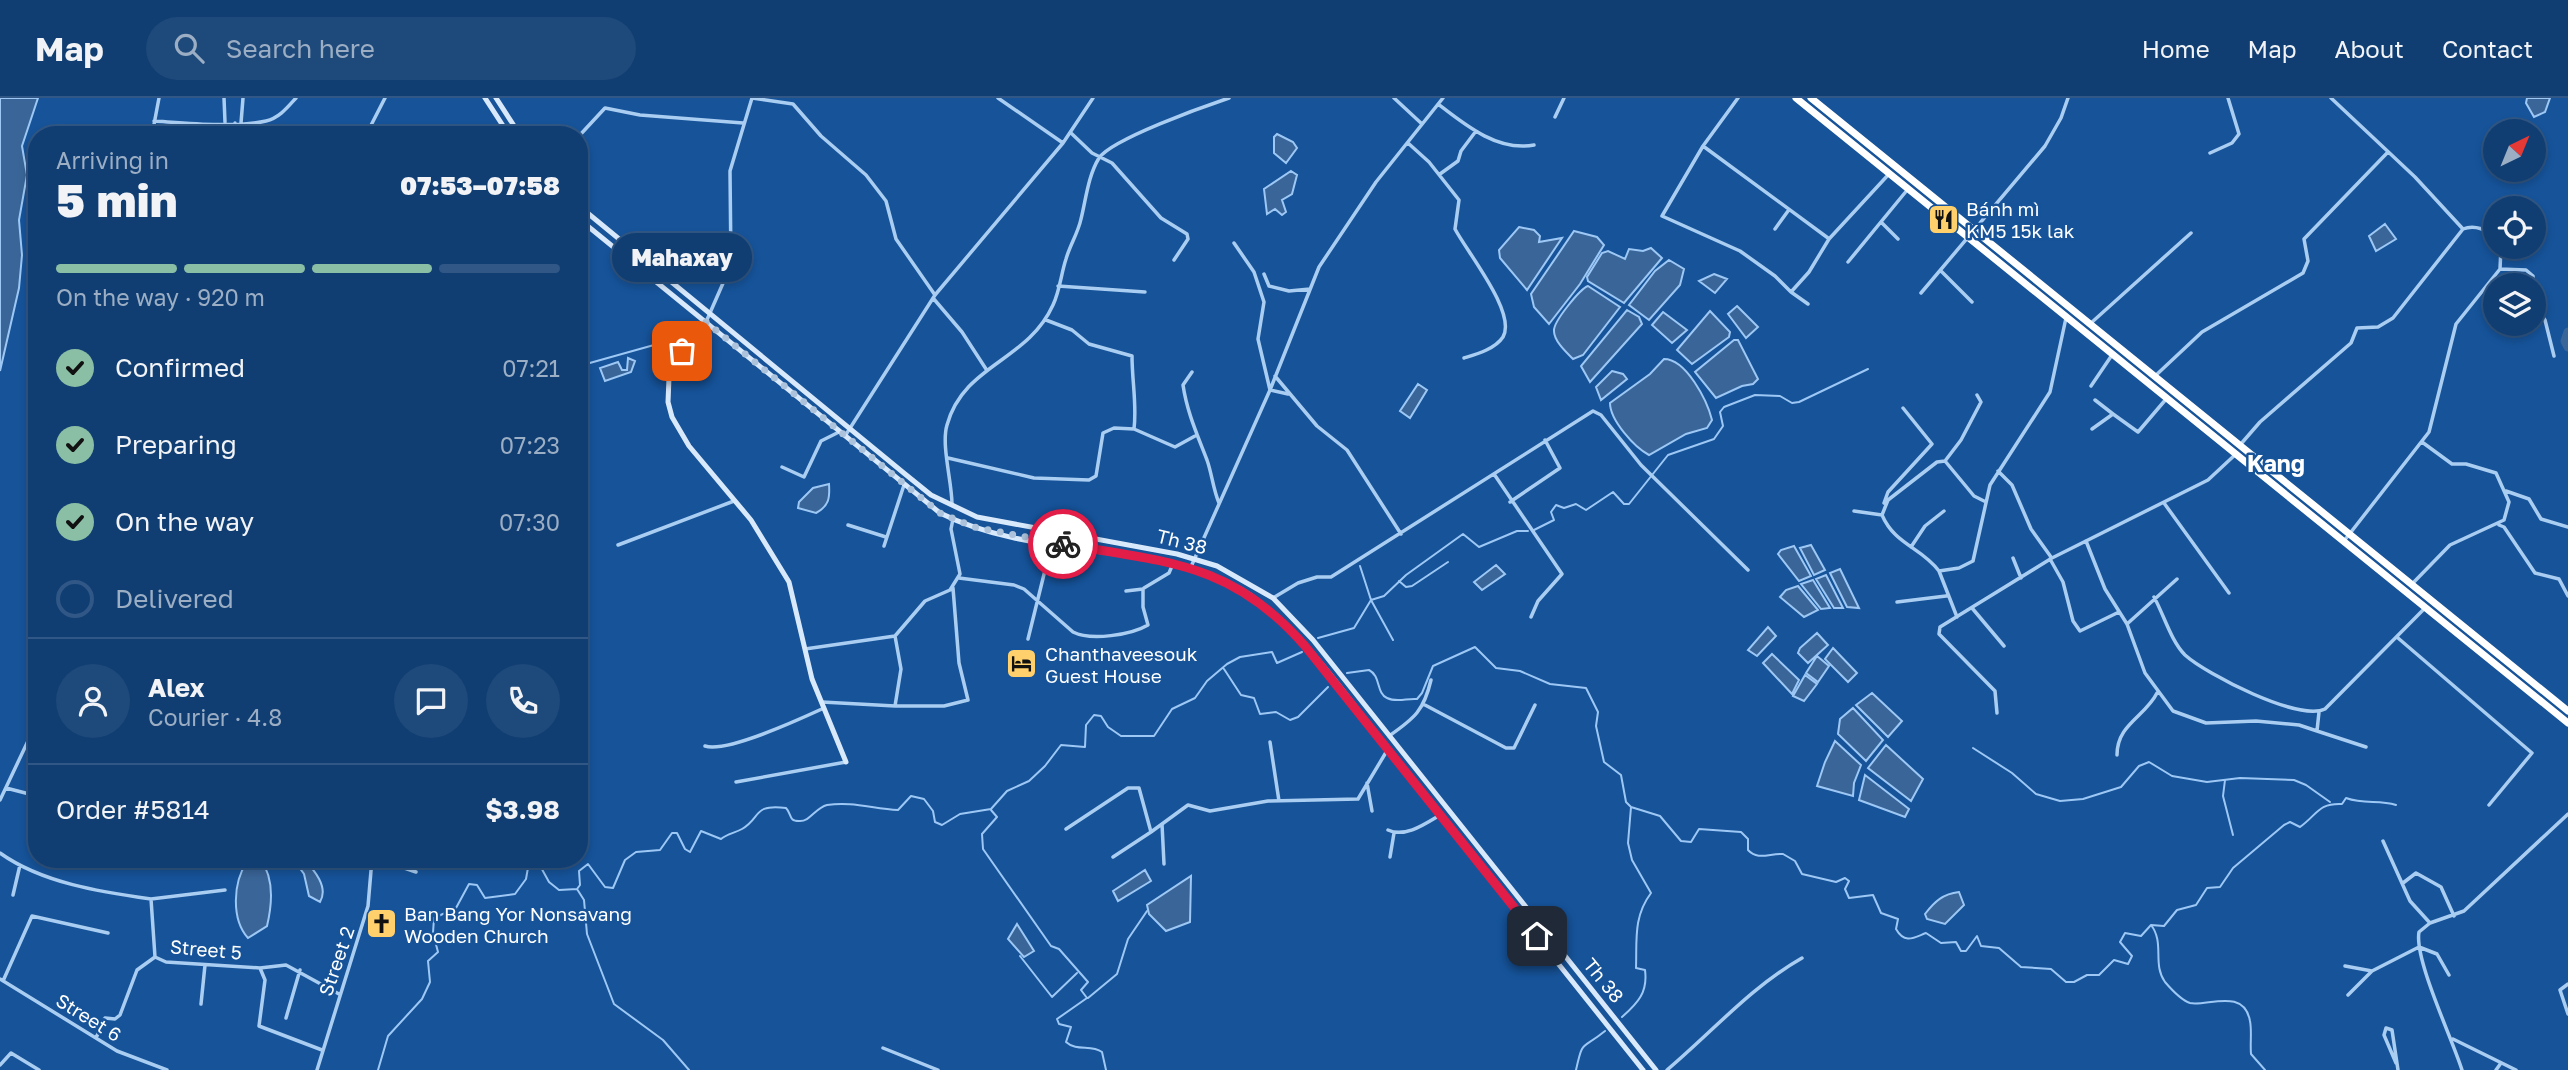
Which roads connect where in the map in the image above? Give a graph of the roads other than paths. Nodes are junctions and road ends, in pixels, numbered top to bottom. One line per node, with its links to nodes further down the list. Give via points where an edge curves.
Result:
1 (159, 98): 23 (street)
2 (224, 98): 24 (street)
3 (243, 98): 25 (street)
4 (296, 98): 25 (street, via 282,114 266,121)
5 (385, 98): 30 (street)
6 (485, 98): 31 (street)
7 (496, 98): 32 (street)
8 (752, 98): 26 (street); 73 (street, via 793,104 866,175 886,201 897,239)
9 (998, 98): 36 (street)
10 (1093, 98): 35 (street)
11 (1229, 98): 44 (street, via 1139,135)
12 (1394, 98): 27 (street)
13 (1443, 98): 21 (street)
14 (1564, 98): 22 (street)
15 (1738, 98): 39 (street)
16 (1796, 98): 43 (highway)
17 (1811, 98): 40 (highway)
18 (2068, 98): 55 (street, via 2045,146)
19 (2228, 98): 42 (street, via 2239,134 2232,143)
20 (2331, 98): 41 (street)
21 (1438, 104): 27 (street); 34 (street)
22 (1555, 117)
23 (154, 121): 24 (street); 28 (street)
24 (225, 122): 25 (street)
25 (238, 123): 29 (street)
26 (743, 123): 33 (street, via 640,116 605,108); 76 (street, via 730,171 731,265)
27 (1422, 124): 37 (street)
28 (153, 126)
29 (237, 126)
30 (371, 126)
31 (503, 126)
32 (514, 126)
33 (588, 126)
34 (1476, 131): 38 (street, via 1500,142); 45 (street, via 1455,165)
35 (1071, 133): 36 (street); 44 (street)
36 (1063, 143): 73 (street)
37 (1408, 143): 45 (street); 69 (street, via 1345,228)
38 (1534, 145)
39 (1703, 146): 48 (street); 71 (street, via 1662,216 1740,251)
40 (1872, 148): 43 (highway); 55 (highway)
41 (2388, 152): 53 (street); 88 (street, via 2304,239 2308,261 2303,273 2202,332)
42 (2210, 153)
43 (1867, 156): 46 (highway)
44 (1100, 157): 62 (street, via 1112,163 1161,218 1187,234); 68 (street)
45 (1440, 174): 84 (street, via 1460,203 1455,229 1498,300 1506,322 1496,344)
46 (1889, 174): 47 (highway); 57 (street)
47 (1908, 189): 50 (street); 59 (highway)
48 (1788, 211): 52 (street); 57 (street)
49 (588, 213): 76 (street, Th 38)
50 (1881, 222): 58 (street); 63 (street)
51 (588, 226): 79 (street, Th 38)
52 (1775, 229)
53 (2463, 229): 54 (street); 105 (street, via 2393,318 2378,327 2357,328 2351,343 2260,422)
54 (2483, 229)
55 (1976, 232): 59 (street); 80 (highway)
56 (2191, 233): 80 (street)
57 (1829, 239): 71 (street)
58 (1898, 239)
59 (1970, 239): 65 (street); 77 (highway)
60 (1234, 243): 91 (street, via 1254,272 1264,302 1258,339)
61 (2500, 259): 64 (street)
62 (1174, 260)
63 (1848, 262)
64 (2500, 269): 66 (street); 104 (street, via 2455,324 2430,429)
65 (1941, 271): 72 (street); 74 (street)
66 (2530, 273)
67 (1264, 274): 69 (street, via 1269,286 1289,291)
68 (1058, 286): 70 (street); 78 (street)
69 (1310, 289): 87 (street)
70 (1145, 292)
71 (1791, 292): 75 (street)
72 (1922, 293)
73 (934, 296): 85 (street); 98 (street)
74 (1972, 302)
75 (1808, 304)
76 (711, 315): 79 (street); 98 (street, Th 38)
77 (2066, 318): 82 (highway); 110 (street, via 2050,392)
78 (1046, 320): 85 (street, via 1021,348); 99 (street, via 1072,330 1089,344 1132,356 1137,409)
79 (706, 322): 101 (street, Th 38); 114 (street, via 674,366 668,402 689,446)
80 (2090, 324): 88 (highway)
81 (2546, 324): 83 (street)
82 (2112, 355): 89 (highway); 90 (street)
83 (2554, 356)
84 (1464, 358)
85 (986, 369): 107 (street, via 965,390 946,426)
86 (1192, 372): 102 (street, via 1182,385)
87 (1275, 376): 91 (street); 92 (street)
88 (2154, 377): 89 (street); 105 (highway)
89 (2147, 384): 94 (highway)
90 (2091, 386)
91 (1270, 390): 92 (street); 117 (street)
92 (1288, 394): 130 (street, via 1346,450)
93 (1977, 395): 108 (street, via 1981,402 1978,412)
94 (2167, 398): 97 (street, via 2138,432); 106 (highway)
95 (2095, 400): 97 (street)
96 (1903, 408): 119 (street, via 1932,444 1888,492)
97 (2113, 414): 100 (street)
98 (850, 429): 101 (street); 120 (street, Th 38)
99 (1134, 429): 102 (street, via 1174,447); 107 (street, via 1114,428 1103,433 1096,476 1089,480 1034,478)
100 (2092, 429)
101 (842, 434): 109 (street, via 821,441 804,477); 112 (street, Th 38)
102 (1195, 436): 117 (street)
103 (1544, 439): 111 (street); 116 (street, via 1560,468); 143 (street, via 1588,412 1597,412 1649,473)
104 (2422, 442): 113 (street, via 2452,464 2496,473); 132 (street)
105 (2242, 446): 106 (street); 132 (highway)
106 (2237, 454): 118 (street, via 2208,480); 132 (highway)
107 (948, 458): 120 (street)
108 (1945, 461): 115 (street, via 1974,496); 119 (street)
109 (782, 467)
110 (1998, 471): 115 (street); 140 (street, via 2012,485 2031,529)
111 (1494, 474): 116 (street); 130 (street)
112 (904, 485): 125 (street, Th 38); 131 (street)
113 (2506, 491): 126 (street, via 2508,511); 129 (street, via 2529,499 2541,519)
114 (736, 500): 135 (street); 169 (street, via 789,582)
115 (1984, 501): 144 (street, via 1973,561)
116 (1510, 502): 162 (street, via 1562,574 1538,601)
117 (1219, 503): 138 (street)
118 (2164, 503): 133 (street); 152 (street)
119 (1884, 505): 123 (street)
120 (952, 507): 124 (street, Th 38)
121 (1854, 511): 123 (street)
122 (1944, 511): 137 (street, via 1925,526)
123 (1882, 515): 137 (street, via 1895,538)
124 (976, 517): 128 (street); 138 (street, Th 38)
125 (953, 519): 128 (street, Th 38); 145 (street)
126 (2498, 524): 148 (street, via 2449,545); 154 (street, via 2535,573 2559,579)
127 (848, 525): 131 (street)
128 (974, 527): 134 (street, Th 38)
129 (2568, 527)
130 (1401, 534): 156 (street, via 1331,578 1307,580)
131 (886, 537): 136 (street)
132 (2347, 538): 148 (highway); 160 (highway)
133 (2086, 541): 140 (street); 161 (street, via 2105,589)
134 (1052, 542): 141 (street, Th 38); 157 (street)
135 (618, 545)
136 (884, 546)
137 (1911, 547): 144 (street)
138 (1194, 558): 142 (street); 156 (street, Th 38)
139 (2013, 558): 146 (street)
140 (2051, 558): 146 (street); 161 (street, via 2080,631)
141 (1172, 564): 142 (street, Th 38); 150 (street, via 1169,573)
142 (1190, 569): 181 (street, Th 38, via 1234,585 1267,607)
143 (1748, 570)
144 (1939, 571): 153 (street)
145 (959, 578): 149 (street); 157 (street, via 1014,585)
146 (2021, 578): 159 (street)
147 (2177, 579): 155 (street)
148 (2412, 584): 171 (highway)
149 (953, 588): 165 (street, via 925,601); 176 (street, via 959,663 968,700 944,706)
150 (1143, 589): 151 (street); 157 (street, via 1148,625 1128,635 1077,635)
151 (1126, 590)
152 (2229, 593)
153 (1946, 596): 158 (street); 163 (street)
154 (2568, 596)
155 (2154, 597): 164 (street); 179 (street, via 2185,654 2208,672 2291,708)
156 (1273, 598): 177 (street, Th 38)
157 (1038, 599): 167 (street)
158 (1897, 602)
159 (1972, 608): 163 (street); 168 (street)
160 (2425, 608): 166 (street); 171 (highway)
161 (2120, 612): 164 (street)
162 (1531, 617)
163 (1957, 617): 180 (street, via 1940,627 1939,634 1995,691)
164 (2127, 624): 172 (street)
165 (895, 636): 169 (street); 176 (street, via 901,670)
166 (2398, 638): 179 (street); 198 (street, via 2532,753)
167 (1028, 639)
168 (2004, 646)
169 (804, 649): 173 (street)
170 (1431, 680): 174 (street)
171 (2526, 683): 178 (highway); 182 (highway)
172 (2157, 693): 183 (street, via 2173,711 2194,721 2256,721); 190 (street, via 2121,734)
173 (823, 705): 176 (street); 187 (street, via 756,736 713,749); 191 (street)
174 (1425, 705): 175 (street, via 1514,748); 184 (street)
175 (1535, 705)
176 (895, 706)
177 (1368, 710): 181 (street); 184 (street, Th 38)
178 (2568, 711)
179 (2319, 712): 183 (street)
180 (1997, 713)
181 (1361, 715): 189 (street, Th 38)
182 (2568, 723)
183 (2317, 731): 188 (street)
184 (1389, 736): 226 (street, Th 38)
185 (28, 741): 194 (street)
186 (1270, 742): 197 (street)
187 (705, 746)
188 (2366, 747)
189 (1388, 749): 193 (street); 200 (street, Th 38)
190 (2117, 755)
191 (846, 762): 192 (street)
192 (736, 782)
193 (1367, 783): 197 (street, via 1358,799); 199 (street)
194 (6, 788): 195 (street); 196 (street)
195 (28, 794)
196 (0, 800)
197 (1279, 801): 202 (street, via 1210,811 1188,805)
198 (2489, 805)
199 (1372, 811)
200 (1440, 814): 206 (street, via 1411,830); 228 (street, Th 38)
201 (2568, 814): 222 (street)
202 (1163, 824): 205 (street); 211 (street)
203 (1066, 829): 205 (street, via 1136,787)
204 (1388, 830): 206 (street)
205 (1151, 832): 209 (street)
206 (1394, 833): 210 (street)
207 (2383, 841): 218 (street)
208 (0, 853): 212 (street)
209 (1113, 857)
210 (1390, 857)
211 (1164, 864)
212 (20, 865): 213 (street); 220 (street)
213 (28, 868)
214 (29, 868): 221 (street, via 100,892)
215 (371, 868): 238 (street, Street 2, via 366,914)
216 (404, 868): 217 (street)
217 (416, 872)
218 (2403, 883): 222 (street, via 2416,873 2441,887); 223 (street, via 2410,901)
219 (225, 890): 221 (street)
220 (13, 895)
221 (151, 899): 227 (street, Street 5)
222 (2454, 916): 223 (street)
223 (2430, 923): 225 (street, via 2419,932)
224 (108, 933): 236 (street, via 33,916)
225 (2419, 947): 234 (street); 235 (street, via 2437,954); 244 (street, via 2422,967)
226 (1561, 951): 228 (street); 256 (street, Th 38)
227 (155, 957): 230 (street, Street 5); 243 (street, via 137,970 120,1015 106,1018)
228 (1553, 957): 255 (street, Th 38)
229 (1801, 958): 257 (street, via 1763,981)
230 (205, 965): 232 (street, Street 5); 240 (street)
231 (2345, 966): 234 (street)
232 (260, 968): 233 (street, Street 5, via 286,965); 246 (street, via 265,980 259,1026)
233 (300, 970): 238 (street, Street 5); 242 (street)
234 (2372, 971): 239 (street)
235 (2449, 975)
236 (2, 980): 243 (street, Street 6)
237 (2568, 984): 241 (street, via 2560,996)
238 (339, 994): 246 (street, Street 2)
239 (2347, 995)
240 (201, 1004)
241 (2568, 1014)
242 (286, 1018)
243 (96, 1038): 250 (street, Street 6)
244 (2451, 1038): 248 (street); 259 (street)
245 (883, 1048): 254 (street)
246 (322, 1050): 253 (street, Street 2)
247 (2396, 1063): 247 (street, via 2392,1030 2386,1028 2384,1035); 258 (street)
248 (2501, 1063): 260 (street); 261 (street)
249 (0, 1065): 251 (street, via 11,1053)
250 (161, 1069): 252 (street, Street 6)
251 (39, 1070)
252 (167, 1070)
253 (317, 1070)
254 (938, 1070)
255 (1643, 1070)
256 (1656, 1070)
257 (1667, 1070)
258 (2398, 1070)
259 (2462, 1070)
260 (2496, 1070)
261 (2516, 1070)

